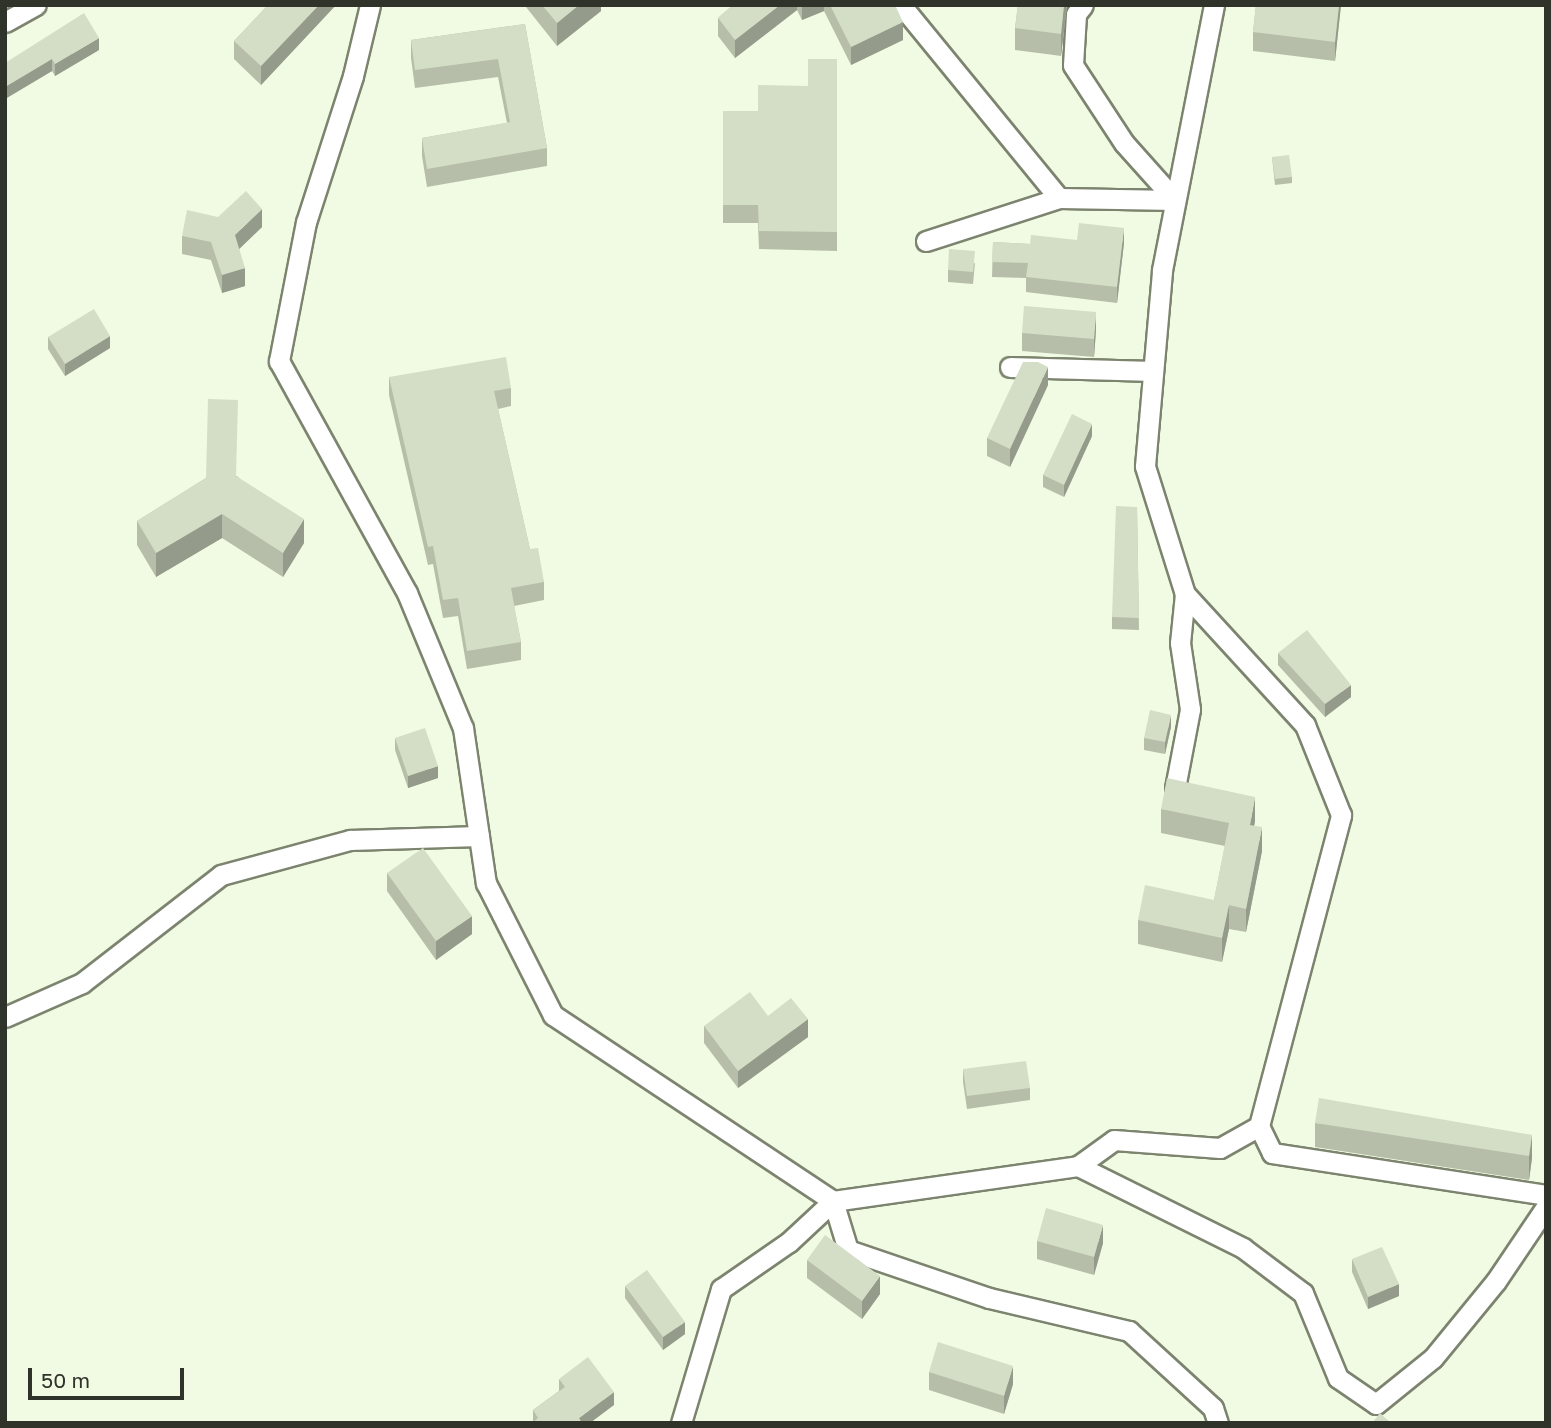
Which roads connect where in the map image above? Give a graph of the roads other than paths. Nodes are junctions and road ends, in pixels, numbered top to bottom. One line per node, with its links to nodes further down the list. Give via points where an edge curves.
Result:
1 (36, 5): 6 (street)
2 (370, 5): 14 (street, via 353,76 306,222 279,361 407,593 463,728)
3 (901, 5): 7 (street)
4 (1083, 5): 8 (street, via 1076,14 1073,65 1124,143)
5 (1214, 5): 8 (street)
6 (5, 22)
7 (1059, 198): 8 (street); 9 (street)
8 (1175, 200): 11 (street, via 1162,270)
9 (926, 241)
10 (1010, 367): 11 (street)
11 (1153, 371): 12 (street, via 1145,466)
12 (1185, 594): 13 (street, via 1180,643 1190,709); 16 (street, via 1305,725 1341,815)
13 (1175, 788)
14 (479, 836): 15 (street, via 350,840 221,875 82,983); 19 (street, via 486,883 553,1015)
15 (5, 1017)
16 (1259, 1126): 17 (street, via 1220,1148 1114,1140); 18 (street, via 1272,1153)
17 (1078, 1166): 19 (street); 20 (street, via 1243,1248 1303,1293 1338,1378 1376,1404 1433,1358 1496,1281)
18 (1546, 1195)
19 (833, 1201): 21 (street, via 789,1242 721,1289); 22 (street, via 848,1250 989,1298 1129,1331 1213,1408)
20 (1546, 1207)
21 (681, 1423)
22 (1218, 1423)

